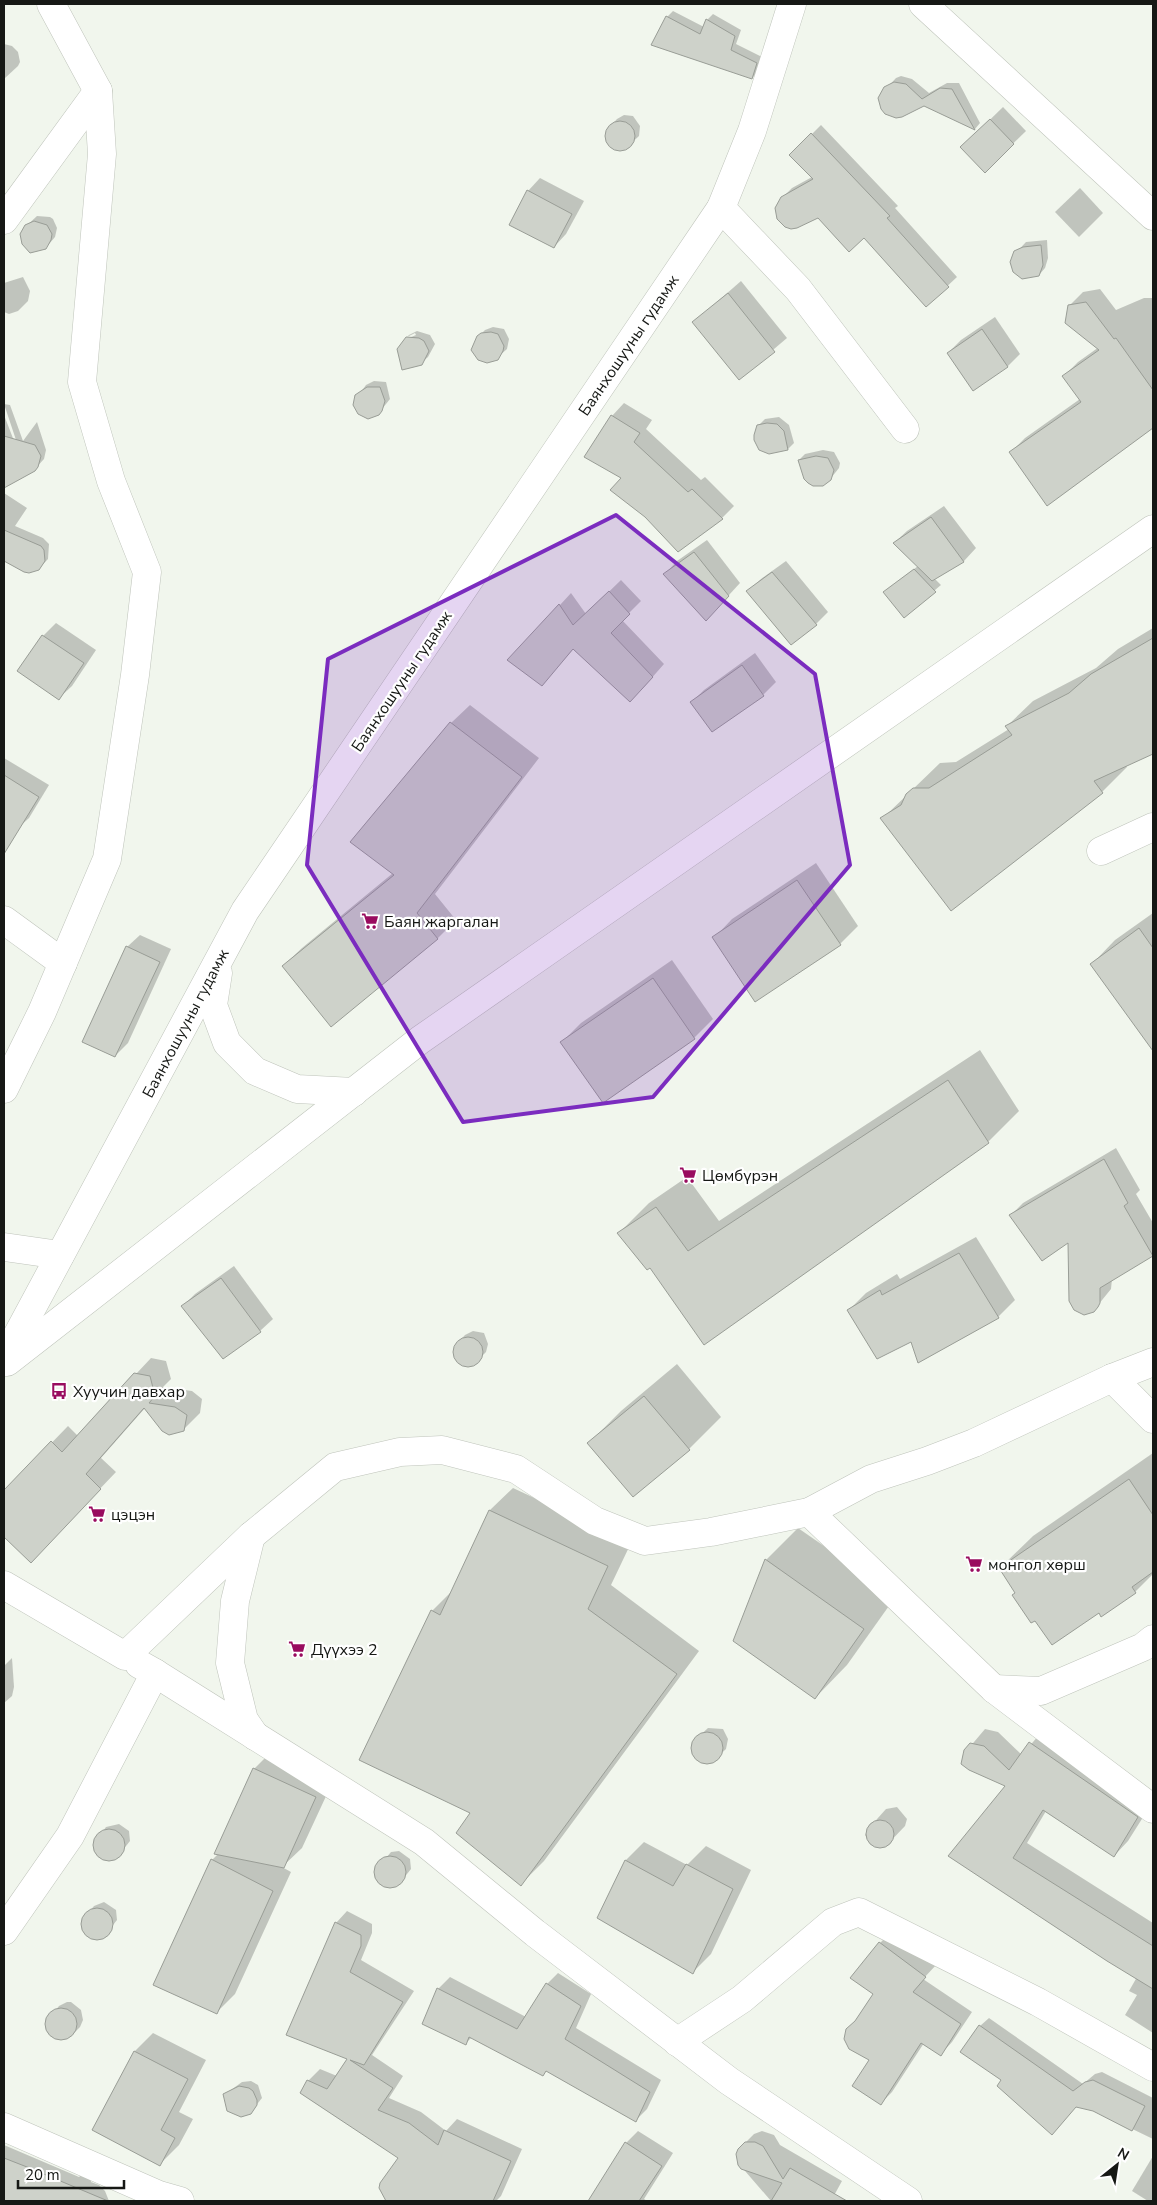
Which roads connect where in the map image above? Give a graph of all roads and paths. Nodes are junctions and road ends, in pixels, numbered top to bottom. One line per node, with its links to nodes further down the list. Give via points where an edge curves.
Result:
1 (51, 4): 4 (street)
2 (792, 4): 5 (street, Баянхошууны гудамж, via 752,131)
3 (923, 4): 6 (street)
4 (98, 91): 7 (street); 14 (street, via 102,154 82,382 111,481 147,572 136,674 107,859)
5 (721, 208): 8 (street, via 798,289); 13 (street, Баянхошууны гудамж, via 245,911)
6 (1153, 216)
7 (4, 220)
8 (905, 429)
9 (1153, 529): 16 (street, via 428,1035)
10 (1153, 827): 11 (street)
11 (1101, 851)
12 (4, 920): 14 (street)
13 (220, 957): 16 (street, via 213,1005 227,1043 256,1071 297,1089); 18 (street, Баянхошууны гудамж)
14 (63, 963): 15 (street)
15 (4, 1089)
16 (354, 1092): 21 (street)
17 (4, 1247): 18 (street)
18 (60, 1255): 19 (street, Баянхошууны гудамж)
19 (4, 1360)
20 (1153, 1362): 22 (street)
21 (4, 1364)
22 (1112, 1378): 23 (street); 24 (street, via 974,1443 871,1479)
23 (1153, 1419)
24 (809, 1512): 25 (street, via 711,1532 645,1541 595,1522 516,1469 442,1450 400,1452 335,1467); 30 (street)
25 (251, 1536): 28 (street); 31 (street, via 235,1601 230,1663 244,1720)
26 (4, 1585): 28 (street)
27 (1153, 1639): 30 (street, via 1143,1647 1041,1691)
28 (125, 1656): 29 (street)
29 (156, 1673): 31 (street); 33 (street, via 70,1836)
30 (994, 1689): 32 (street)
31 (255, 1736): 34 (street, via 424,1842 535,1933)
32 (1153, 1809)
33 (4, 1932)
34 (677, 2042): 35 (street, via 742,1999 833,1922 860,1912 1038,2002); 38 (street, via 729,2081)
35 (1153, 2067)
36 (4, 2127): 37 (street, via 159,2195)
37 (180, 2201)
38 (908, 2201)

